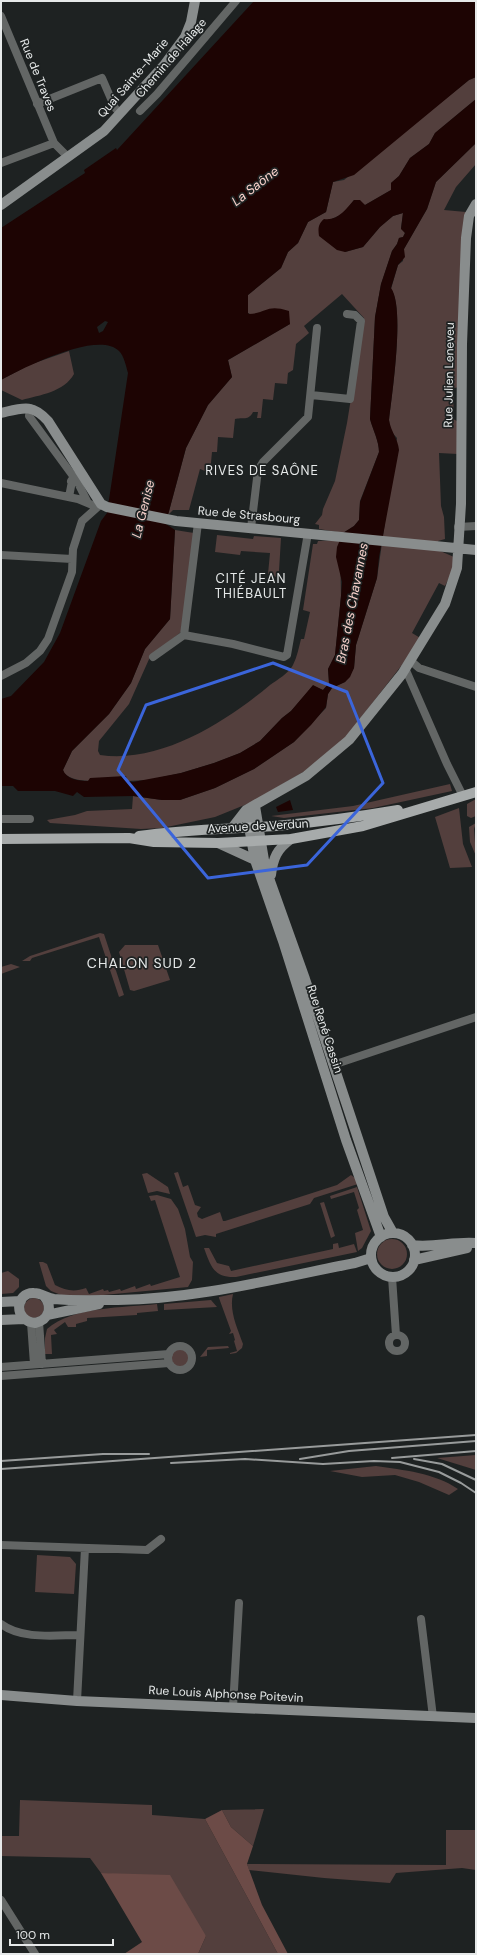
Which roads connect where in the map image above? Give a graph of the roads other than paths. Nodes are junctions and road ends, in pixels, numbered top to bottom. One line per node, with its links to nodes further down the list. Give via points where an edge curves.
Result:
1 (195, 1): 6 (main road, Quai Sainte-Marie, via 185,37)
2 (236, 1): 5 (street, Chemin de Halage)
3 (1, 16): 4 (street, Rue de Traves)
4 (38, 104): 6 (street, via 102,78 115,108); 7 (street, Rue de Traves)
5 (140, 111)
6 (120, 112): 8 (main road, Quai Sainte-Marie, via 104,131)
7 (54, 143): 8 (street); 9 (street)
8 (68, 157): 10 (main road, Quai Sainte-Marie)
9 (1, 163)
10 (1, 204)
11 (476, 204): 26 (main road, Rue Julien Leneveu, via 469,216 466,238)
12 (346, 314): 14 (street, via 355,315 361,320 350,399)
13 (317, 328): 14 (street)
14 (311, 395): 25 (street, via 306,420 258,470)
15 (30, 408): 16 (main road); 17 (main road, via 37,410 48,421); 18 (street, via 29,416)
16 (1, 413)
17 (84, 476): 18 (street); 22 (main road)
18 (72, 479): 20 (street); 21 (street, via 78,483)
19 (1, 483): 20 (street)
20 (69, 497): 21 (street)
21 (88, 503): 22 (street)
22 (102, 506): 23 (main road, Rue de Strasbourg); 31 (street, via 82,521)
23 (198, 523): 25 (main road, Rue de Strasbourg); 32 (street)
24 (476, 526): 26 (street)
25 (251, 528): 27 (main road, Rue de Strasbourg)
26 (458, 528): 28 (main road, Rue Julien Leneveu)
27 (308, 533): 28 (main road, Rue de Strasbourg); 32 (street, via 289,652 284,657)
28 (458, 548): 29 (main road, Rue de Strasbourg); 34 (main road, Rue Julien Leneveu, via 456,572 445,604)
29 (476, 550)
30 (1, 555): 31 (street)
31 (72, 559): 35 (street, via 72,572 48,639 40,651 26,663)
32 (184, 635): 33 (street)
33 (153, 657)
34 (406, 668): 36 (street, via 419,668); 38 (street); 40 (main road, Rue Julien Leneveu, via 349,740 288,788)
35 (1, 676)
36 (476, 687)
37 (476, 792): 38 (main road, Avenue de Verdun)
38 (463, 796): 39 (main road, Avenue de Verdun)
39 (431, 805): 43 (main road, Avenue de Verdun, via 344,819); 47 (main road, Avenue de Verdun, via 363,826)
40 (250, 808): 43 (main road); 44 (main road)
41 (1, 819): 42 (street)
42 (30, 819)
43 (253, 827): 44 (main road, Avenue de Verdun); 48 (main road, Rue René Cassin); 49 (main road, Rue René Cassin)
44 (232, 828): 45 (main road, Avenue de Verdun, via 163,832)
45 (129, 838): 46 (main road, Avenue de Verdun); 50 (main road, Avenue de Verdun, via 154,842)
46 (1, 839)
47 (291, 839): 48 (main road, Avenue de Verdun); 52 (main road, via 276,852)
48 (261, 841): 49 (main road, Avenue de Verdun); 52 (main road, Rue René Cassin)
49 (250, 842): 50 (main road, Avenue de Verdun); 51 (main road, Rue René Cassin)
50 (218, 843): 51 (main road)
51 (255, 860): 53 (main road, Rue René Cassin)
52 (270, 880): 54 (main road, Rue René Cassin)
53 (283, 941): 54 (main road); 56 (main road, Rue René Cassin)
54 (305, 979): 57 (main road, Rue René Cassin)
55 (476, 1018): 57 (street)
56 (314, 1038): 57 (main road); 59 (main road, Rue René Cassin, via 346,1140)
57 (333, 1065): 58 (main road, Rue René Cassin, via 384,1217)
58 (393, 1234): 59 (main road); 60 (main road, via 404,1236)
59 (381, 1237): 62 (main road, via 373,1246)
60 (412, 1245): 61 (main road, via 467,1242); 63 (main road)
61 (476, 1245): 63 (main road)
62 (371, 1258): 64 (main road, via 377,1270); 66 (main road, via 215,1291)
63 (414, 1260): 64 (main road, via 402,1275)
64 (392, 1277): 71 (street)
65 (44, 1296): 66 (main road, via 53,1299); 67 (main road, via 32,1293); 70 (main road, via 49,1305)
66 (119, 1300): 70 (main road)
67 (20, 1301): 68 (main road); 70 (main road, via 19,1310)
68 (1, 1302)
69 (1, 1320): 70 (main road)
70 (35, 1320): 74 (street)
71 (396, 1335)
72 (169, 1354): 73 (street); 73 (street, via 173,1348 180,1346 188,1348 193,1358 190,1366 184,1370 176,1370); 74 (street)
73 (169, 1363): 76 (street)
74 (38, 1364): 75 (street)
75 (1, 1367)
76 (1, 1376)
77 (161, 1539): 79 (street, via 147,1550)
78 (1, 1545): 79 (street)
79 (85, 1548): 83 (street)
80 (239, 1603): 88 (street)
81 (421, 1619): 89 (street)
82 (1, 1624): 83 (street, via 29,1634)
83 (80, 1635): 86 (street)
84 (1, 1695): 85 (main road, Rue Louis Alphonse Poitevin)
85 (18, 1697): 86 (main road, Rue Louis Alphonse Poitevin); 87 (main road, Rue Louis Alphonse Poitevin)
86 (77, 1701): 88 (main road, Rue Louis Alphonse Poitevin)
87 (1, 1702)
88 (233, 1707): 89 (main road, Rue Louis Alphonse Poitevin)
89 (433, 1717): 90 (main road, Rue Louis Alphonse Poitevin)
90 (476, 1718)
91 (1, 1900): 92 (street)
92 (35, 1954)

